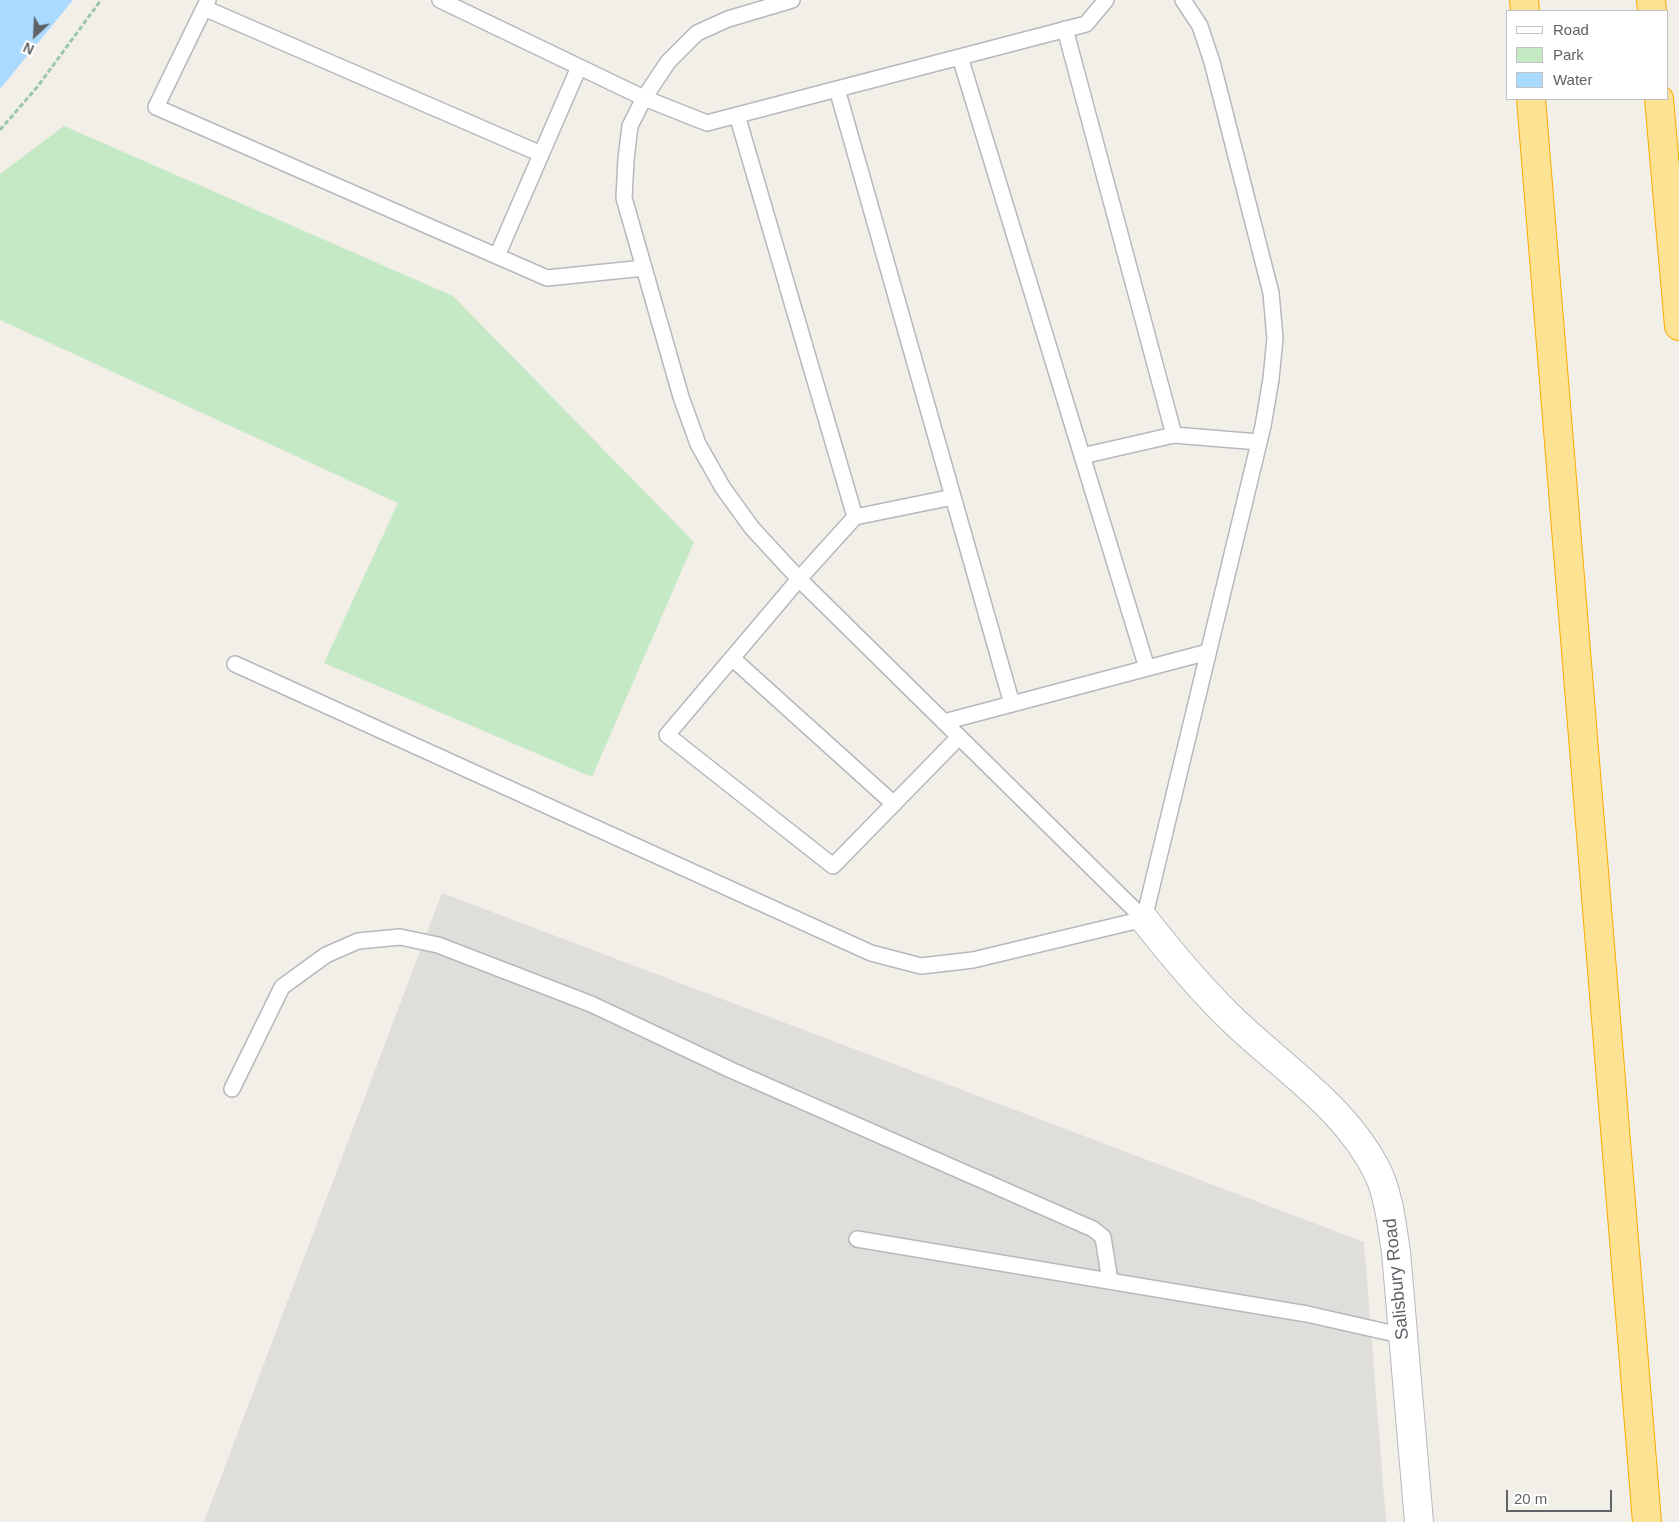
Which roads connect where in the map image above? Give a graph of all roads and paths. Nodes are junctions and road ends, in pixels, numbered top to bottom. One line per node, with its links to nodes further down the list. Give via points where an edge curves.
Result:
1 (100, 0): 16 (path, via 38,86)
2 (440, 0): 7 (lane)
3 (792, 0): 12 (lane, via 728,19 697,33 668,62)
4 (1106, 0): 8 (lane, via 1086,24)
5 (1183, 0): 22 (lane, via 1200,26 1212,62 1271,293 1275,338)
6 (206, 4): 17 (lane); 18 (lane, via 156,107)
7 (461, 5): 10 (lane)
8 (1065, 29): 9 (lane); 21 (lane)
9 (960, 57): 11 (lane); 23 (lane)
10 (579, 67): 12 (lane); 17 (lane)
11 (837, 89): 15 (lane); 24 (lane)
12 (644, 98): 15 (lane, via 707,123); 19 (lane, via 630,126 624,198)
13 (1532, 100): 41 (highway)
14 (1659, 100): 20 (highway)
15 (737, 115): 25 (lane)
16 (0, 130)
17 (541, 154): 18 (lane)
18 (497, 256): 19 (lane, via 547,278)
19 (644, 268): 26 (lane, via 698,444 723,488 752,528)
20 (1679, 326)
21 (1174, 434): 22 (lane); 23 (lane)
22 (1259, 442): 27 (lane)
23 (1082, 456): 30 (lane)
24 (953, 497): 25 (lane); 31 (lane)
25 (854, 517): 26 (lane)
26 (799, 578): 28 (lane); 32 (lane)
27 (1208, 652): 30 (lane); 35 (lane)
28 (732, 658): 34 (lane); 34 (lane, via 668,735 833,866)
29 (235, 664): 35 (lane, via 871,953 921,966 973,960)
30 (1147, 668): 31 (lane)
31 (1012, 704): 32 (lane)
32 (944, 722): 33 (lane)
33 (960, 737): 34 (lane); 35 (lane)
34 (894, 804)
35 (1144, 919): 39 (street, Salisbury Road, via 1192,978 1237,1024 1318,1096 1354,1133 1379,1175 1390,1214)
36 (232, 1089): 38 (lane, via 282,987 326,955 358,941 400,937 438,945 591,1004 731,1070 1093,1229 1103,1237)
37 (857, 1239): 38 (lane)
38 (1110, 1281): 39 (lane, via 1307,1314)
39 (1404, 1336): 40 (street, Salisbury Road)
40 (1419, 1522)
41 (1647, 1522)

